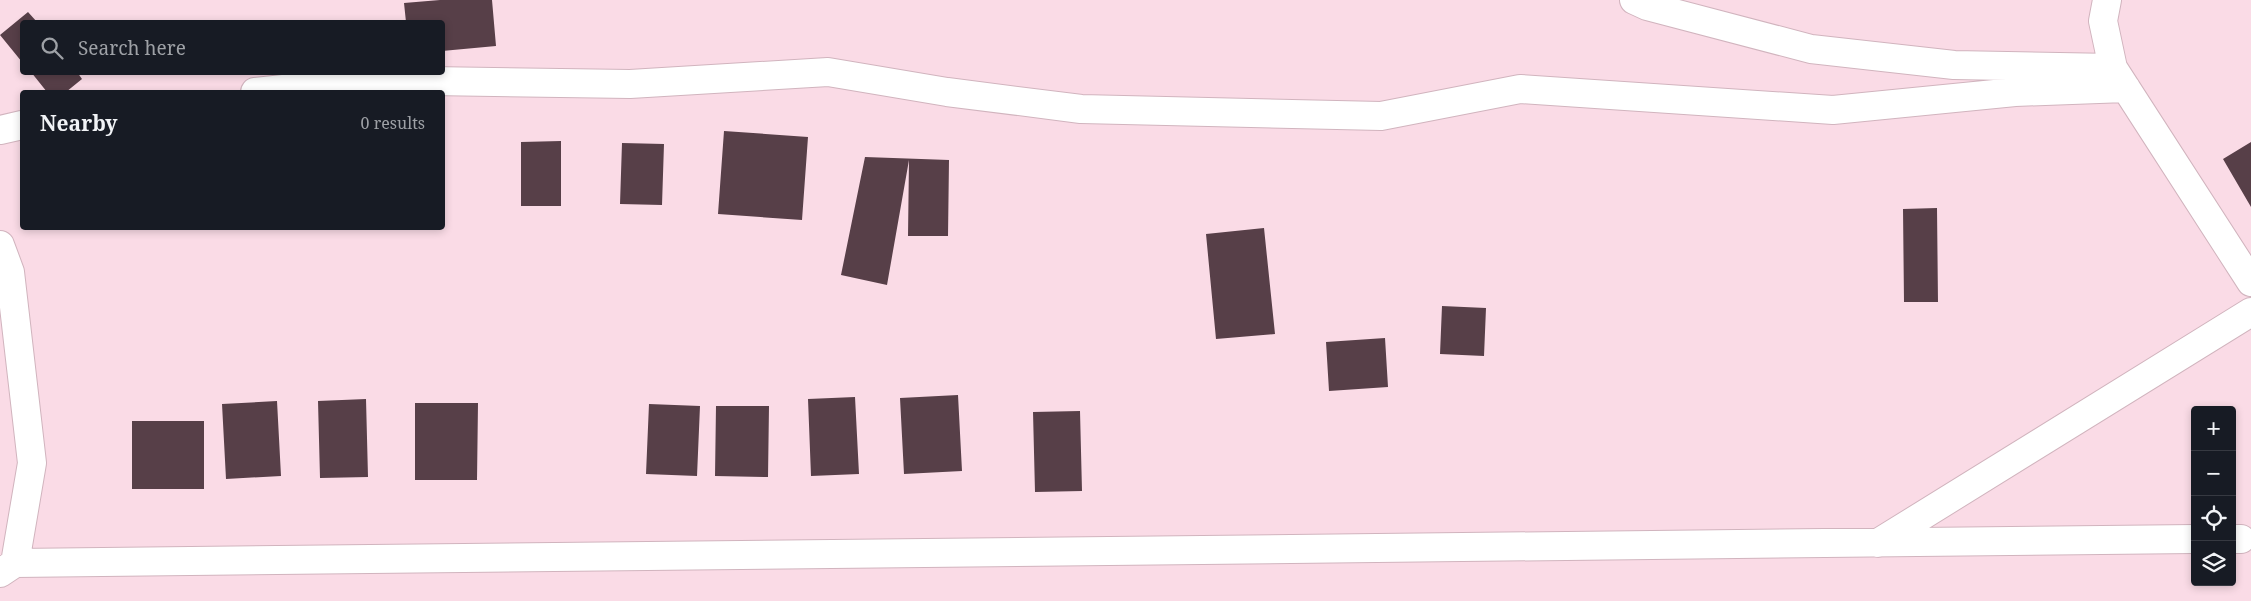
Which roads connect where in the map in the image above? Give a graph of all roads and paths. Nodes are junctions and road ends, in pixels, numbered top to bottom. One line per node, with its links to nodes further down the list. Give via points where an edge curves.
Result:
1 (1634, 0): 3 (street, via 1811,48 1954,65)
2 (2106, 0): 3 (street, via 2103,21)
3 (2120, 78): 4 (street, via 1833,110 1520,89 1380,116 1081,109 947,92 828,72 630,84 367,80); 8 (street)
4 (274, 90)
5 (20, 125): 6 (street)
6 (0, 130)
7 (0, 244): 12 (street, via 10,272 32,463)
8 (2251, 282)
9 (2251, 312): 11 (street)
10 (2191, 539): 11 (street)
11 (1878, 543): 12 (street)
12 (8, 568)

